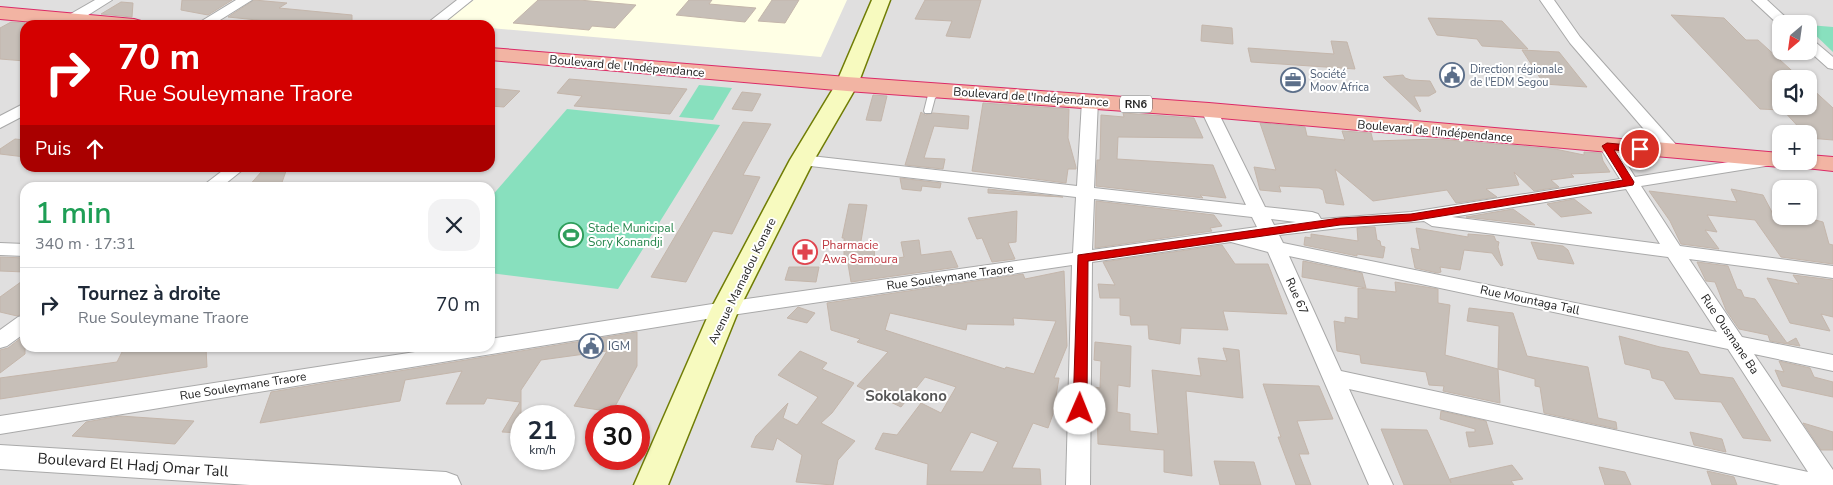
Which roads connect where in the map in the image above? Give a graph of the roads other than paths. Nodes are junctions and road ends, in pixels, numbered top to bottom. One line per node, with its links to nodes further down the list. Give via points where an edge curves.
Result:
1 (105, 0): 9 (street)
2 (245, 0): 11 (street)
3 (465, 0): 12 (street)
4 (881, 0): 16 (main road, Avenue Mamadou Konare)
5 (1547, 0): 24 (street, via 1575,40)
6 (1759, 0): 8 (street)
7 (1, 14): 9 (highway)
8 (1776, 15)
9 (72, 19): 10 (highway)
10 (82, 20)
11 (211, 20)
12 (439, 20)
13 (1818, 52): 15 (street)
14 (495, 54): 16 (highway, Boulevard de l'Indépendance / RN6)
15 (1833, 65)
16 (847, 84): 17 (highway, Boulevard de l'Indépendance / RN6); 26 (main road, Avenue Mamadou Konare)
17 (943, 91): 18 (highway, Boulevard de l'Indépendance / RN6); 21 (lane, via 931,97)
18 (1090, 101): 19 (highway, Boulevard de l'Indépendance / RN6); 33 (street)
19 (1209, 110): 23 (highway, Boulevard de l'Indépendance / RN6); 34 (street, Rue 67)
20 (13, 111): 22 (street)
21 (928, 111)
22 (0, 123)
23 (1607, 146): 24 (highway, Boulevard de l'Indépendance / RN6); 32 (street, Rue Ousmane Ba)
24 (1673, 152): 25 (highway, Boulevard de l'Indépendance / RN6)
25 (1772, 159)
26 (802, 160): 33 (street); 44 (main road, Avenue Mamadou Konare)
27 (1772, 162): 32 (street)
28 (1817, 163): 29 (highway, Boulevard de l'Indépendance / RN6)
29 (1833, 164)
30 (230, 172): 31 (street)
31 (216, 182)
32 (1629, 182): 35 (street); 41 (street, Rue Ousmane Ba)
33 (1084, 192): 34 (street); 42 (street)
34 (1258, 212): 36 (street); 38 (street, Rue 67)
35 (1411, 218): 36 (street); 41 (street)
36 (1340, 222): 38 (street)
37 (1228, 237): 38 (street, Rue Mountaga Tall); 42 (street, Rue Souleymane Traore)
38 (1272, 239): 47 (street, Rue Mountaga Tall); 51 (street, Rue 67)
39 (0, 249): 40 (street)
40 (20, 250)
41 (1674, 251): 43 (street); 47 (street, Rue Ousmane Ba)
42 (1082, 258): 44 (street, Rue Souleymane Traore); 56 (street)
43 (1833, 272)
44 (725, 309): 48 (street, Rue Souleymane Traore); 55 (main road, Avenue Mamadou Konare)
45 (20, 326): 46 (street)
46 (0, 341)
47 (1736, 342): 50 (street, Rue Mountaga Tall); 59 (street, Rue Ousmane Ba)
48 (495, 346)
49 (461, 352): 52 (street, Rue Souleymane Traore)
50 (1833, 363)
51 (1333, 377): 57 (street, Rue 67); 58 (street)
52 (0, 425)
53 (0, 457): 54 (street, Boulevard El Hadj Omar Tall)
54 (446, 485)
55 (651, 485)
56 (1078, 485)
57 (1382, 485)
58 (1824, 485)
59 (1830, 485)

